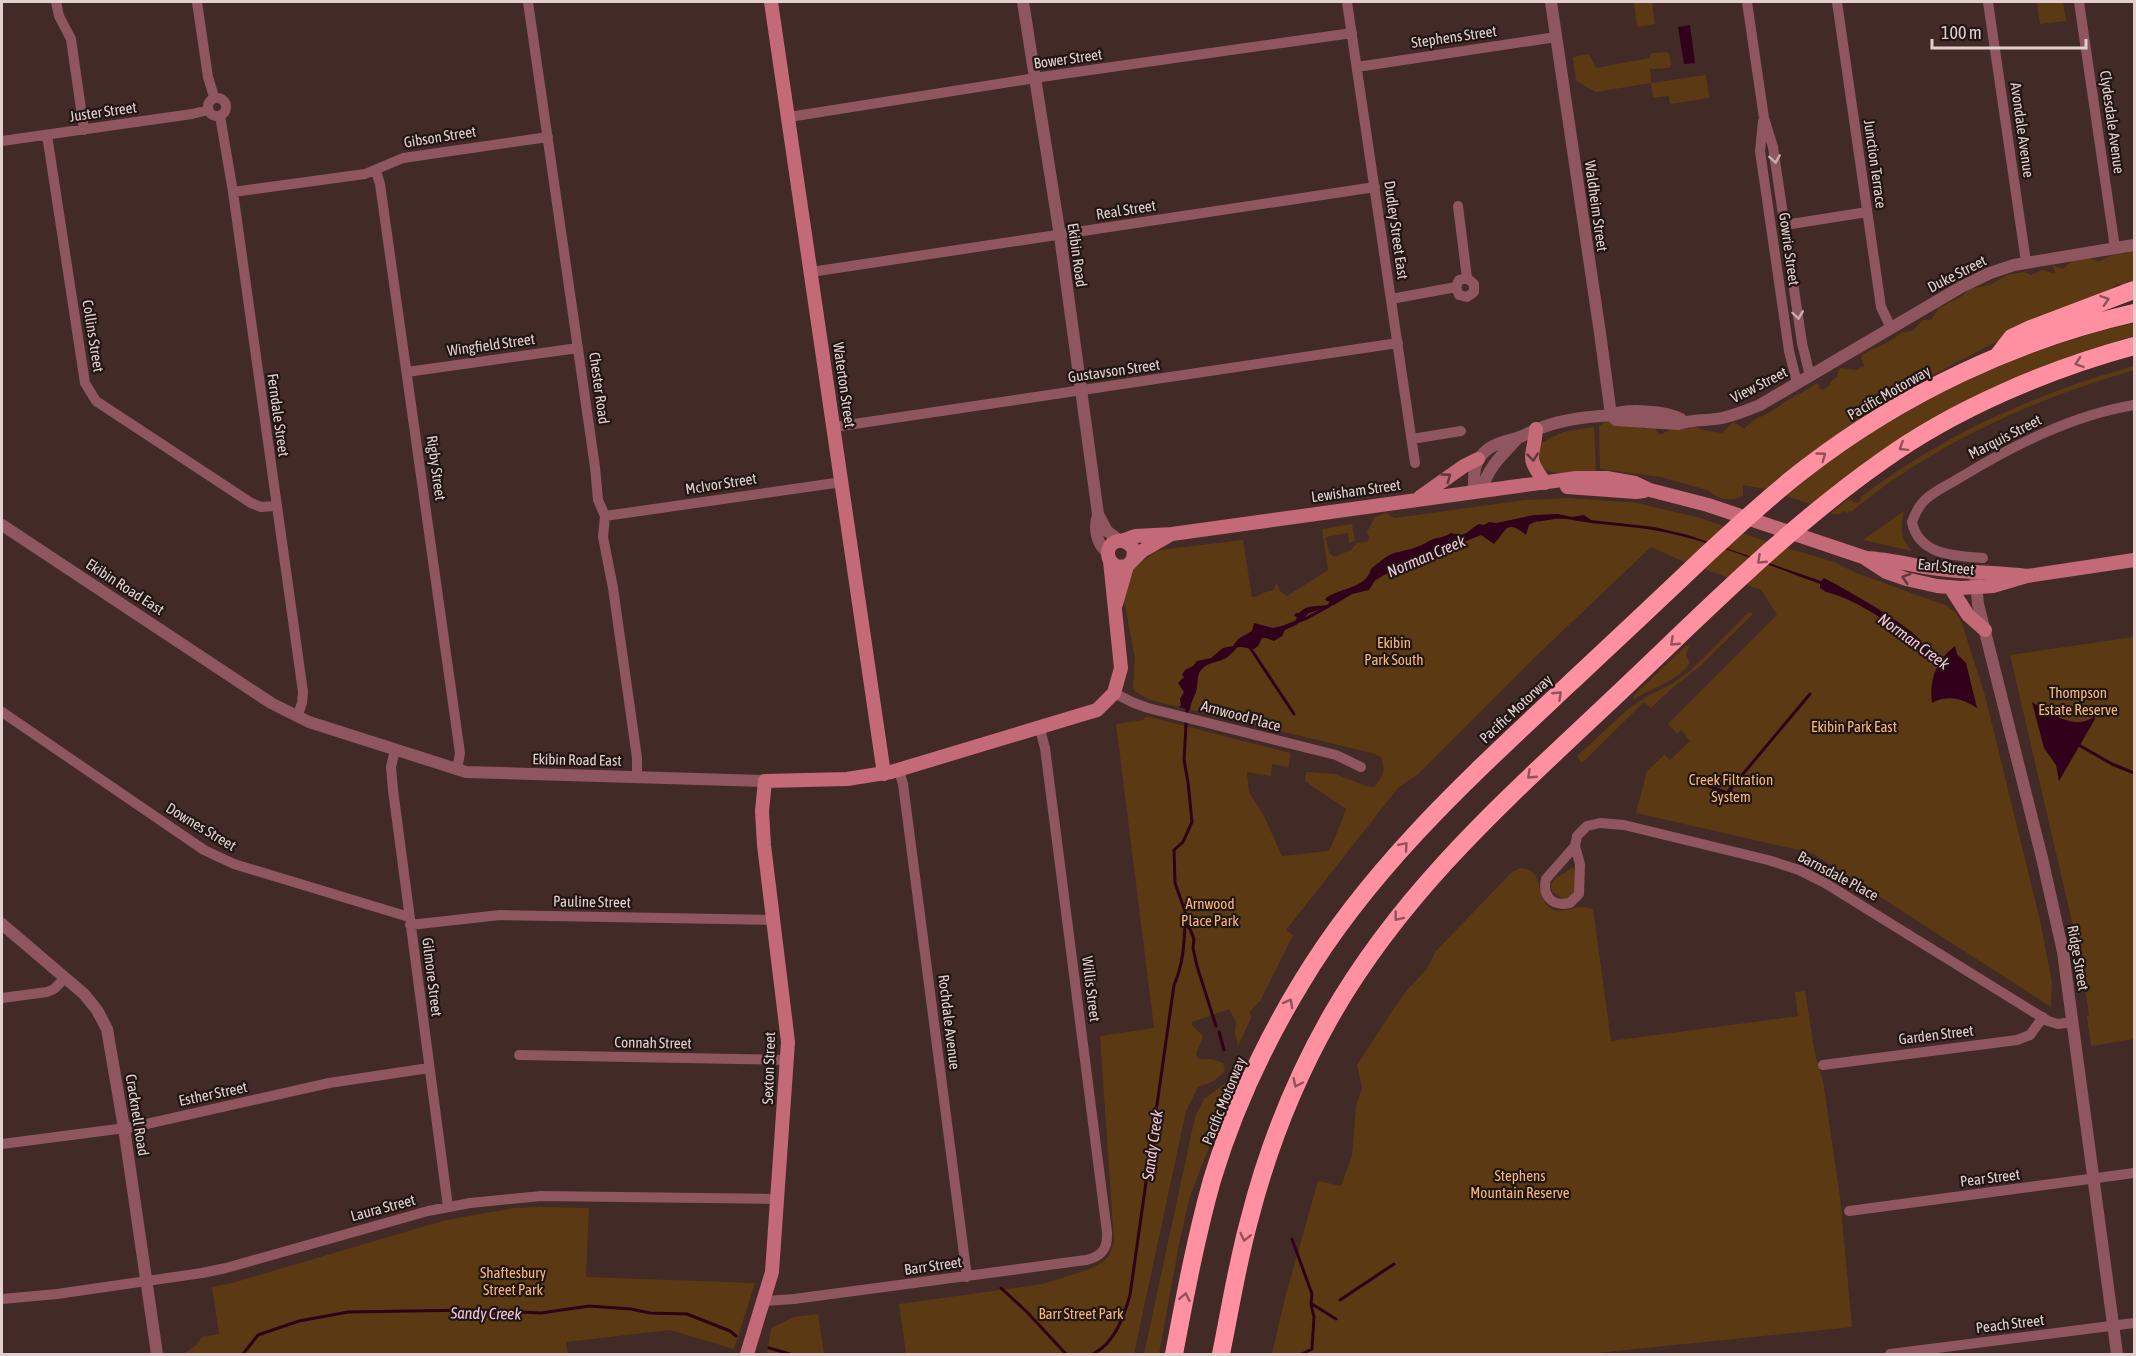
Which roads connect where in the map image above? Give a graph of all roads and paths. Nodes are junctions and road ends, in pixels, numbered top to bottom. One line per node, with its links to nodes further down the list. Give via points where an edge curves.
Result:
1 (56, 2): 21 (street, via 71,39)
2 (198, 2): 16 (street)
3 (528, 2): 23 (street, Chester Road)
4 (771, 2): 19 (main road, Waterton Street)
5 (1023, 2): 15 (street, Ekibin Road)
6 (1347, 2): 12 (street, Dudley Street East)
7 (1551, 2): 13 (street, Waldheim Street)
8 (1747, 2): 20 (street, Gowrie Street)
9 (1837, 2): 29 (street, Junction Terrace)
10 (1988, 2): 34 (street, Avondale Avenue)
11 (2079, 2): 33 (street, Clydesdale Avenue)
12 (1352, 33): 14 (street, Dudley Street East); 15 (street, Bower Street)
13 (1556, 37): 14 (street, Stephens Street); 49 (street, Waldheim Street)
14 (1357, 67): 26 (street, Dudley Street East)
15 (1035, 78): 19 (street, Bower Street); 31 (street, Ekibin Road)
16 (214, 97): 17 (street); 18 (street, via 225,102 226,109)
17 (208, 110): 18 (street); 21 (street, Juster Street)
18 (220, 116): 27 (street, Ferndale Street)
19 (789, 117): 35 (main road, Waterton Street)
20 (1764, 118): 30 (street, Gowrie Street, one-way to 30, via 1773,147); 46 (street, Gowrie Street, via 1760,152)
21 (84, 130): 22 (street, Juster Street)
22 (47, 135): 24 (street, Juster Street); 61 (street, Collins Street, via 89,393 251,503)
23 (548, 137): 25 (street, Gibson Street, via 403,158); 42 (street, Chester Road)
24 (2, 141)
25 (376, 171): 27 (street, Gibson Street); 44 (street, Rigby Street)
26 (1375, 188): 31 (street, Real Street); 37 (street, Dudley Street East)
27 (233, 192): 61 (street, Ferndale Street)
28 (1458, 206): 37 (street, via 1467,278 1474,284 1474,292 1467,297 1459,295 1456,287)
29 (1867, 212): 30 (street); 39 (street, Junction Terrace, via 1881,307)
30 (1785, 225): 45 (street, Gowrie Street, one-way to 45)
31 (1060, 236): 35 (street, Real Street); 47 (street, Ekibin Road)
32 (2134, 245): 33 (street, Duke Street)
33 (2115, 248): 34 (street, Duke Street)
34 (2026, 262): 39 (street, Duke Street, via 1976,279)
35 (811, 272): 50 (main road, Waterton Street)
36 (2134, 290): 43 (highway, one-way to 36, via 2012,338)
37 (1391, 298): 40 (street, Dudley Street East)
38 (2134, 314): 43 (highway, Pacific Motorway, via 2078,328)
39 (1891, 328): 45 (street, Duke Street)
40 (1398, 343): 47 (street, Gustavson Street); 54 (street, Dudley Street East)
41 (2134, 346): 120 (highway, one-way to 120, via 2063,368 1985,401 1883,460 1821,507 1727,591 1445,860 1395,919 1353,980 1303,1069 1260,1181)
42 (578, 348): 44 (street, Wingfield Street); 63 (street, Chester Road, via 598,500)
43 (1996, 358): 119 (highway, Pacific Motorway, one-way to 43, via 1203,1213 1222,1149 1262,1055 1300,984 1361,896 1439,808 1776,492 1867,425)
44 (407, 372): 86 (street, Rigby Street, via 460,753)
45 (1810, 376): 46 (street, View Street)
46 (1797, 383): 49 (street, View Street, via 1760,405 1708,420 1684,422 1678,417 1638,411)
47 (1080, 390): 50 (street, Gustavson Street); 62 (street, Ekibin Road)
48 (2134, 405): 65 (street, Marquis Street, via 2076,420 1981,465 1928,497 1914,517)
49 (1611, 415): 51 (street, View Street, via 1576,418)
50 (834, 427): 57 (main road, Waterton Street)
51 (1536, 429): 53 (street, View Street); 58 (main road, one-way to 58, via 1531,460)
52 (1461, 431): 54 (street)
53 (1518, 438): 55 (street, View Street, via 1502,441); 59 (street, View Street, via 1494,463)
54 (1412, 439): 56 (street, Dudley Street East)
55 (1478, 459): 59 (street); 60 (main road, one-way to 55)
56 (1415, 463)
57 (842, 482): 63 (street, McIvor Street); 88 (main road, Waterton Street)
58 (1545, 483): 59 (main road, Lewisham Street); 68 (main road, Lewisham Street, via 1576,478 1635,483)
59 (1478, 491): 60 (main road, Lewisham Street)
60 (1418, 499): 66 (main road, Lewisham Street)
61 (276, 506): 82 (street, Ferndale Street, via 303,696)
62 (1098, 514): 67 (street, Ekibin Road, via 1107,531); 69 (street, Ekibin Road, via 1098,541)
63 (605, 516): 89 (street, Chester Road, via 603,537)
64 (2, 525): 82 (street, Ekibin Road East)
65 (1913, 528): 71 (street, Earl Street, via 1922,542 1937,551)
66 (1172, 534): 67 (main road, Lewisham Street); 73 (main road, Lewisham Street)
67 (1121, 540): 69 (main road, via 1111,544); 73 (main road, via 1134,550)
68 (1809, 540): 70 (main road, Earl Street)
69 (1108, 557): 73 (main road, via 1117,567); 78 (main road)
70 (1866, 558): 74 (main road, Earl Street); 76 (main road, Earl Street, one-way to 70, via 1906,579 1886,572)
71 (1983, 558)
72 (2134, 560): 75 (main road, Earl Street)
73 (1130, 562): 78 (main road)
74 (1975, 573): 75 (main road, Earl Street); 77 (street, Ridge Street)
75 (2027, 576): 77 (main road, Earl Street)
76 (1950, 587): 77 (main road, Earl Street); 79 (main road, via 1968,615)
77 (1976, 588): 79 (street, Ridge Street)
78 (1115, 609): 80 (main road, via 1121,668)
79 (1985, 630): 98 (street, Ridge Street, via 2059,930)
80 (1114, 693): 83 (main road, Ekibin Road East, via 1093,712); 85 (street, Arnwood Place, via 1134,704 1336,755)
81 (2, 712): 93 (street, Downes Street, via 204,850 234,864)
82 (297, 717): 84 (street, Ekibin Road East)
83 (1040, 729): 87 (main road, Ekibin Road East); 110 (street, Willis Street, via 1107,1232)
84 (395, 750): 86 (street, Ekibin Road East); 93 (street, Gilmore Street, via 391,767)
85 (1361, 767)
86 (457, 770): 89 (street, Ekibin Road East)
87 (898, 771): 88 (main road, Ekibin Road East); 111 (street, Rochdale Avenue, via 903,784)
88 (884, 774): 90 (main road, Ekibin Road East)
89 (637, 777): 90 (street, Ekibin Road East)
90 (765, 781): 92 (main road, Sexton Street, via 762,822)
91 (1575, 846): 91 (street, Barnsdale Place, via 1580,864 1579,894 1569,903 1557,904 1547,897 1546,879); 97 (street, Barnsdale Place, via 1582,829 1614,824 1799,870)
92 (773, 920): 93 (street, Pauline Street, via 500,915); 100 (main road, Sexton Street, via 788,1029)
93 (410, 921): 102 (street, Gilmore Street)
94 (2, 924): 95 (street, Cracknell Road)
95 (65, 978): 96 (street, via 47,992); 103 (street, Cracknell Road, via 89,999 105,1023)
96 (2, 998)
97 (2043, 1017): 98 (street, Barnsdale Place, via 2054,1023); 101 (street, Garden Street, via 2030,1035 2017,1040)
98 (2073, 1022): 106 (street, Ridge Street)
99 (519, 1055): 100 (street, Connah Street)
100 (787, 1060): 107 (main road, Sexton Street)
101 (1823, 1065)
102 (429, 1068): 103 (street, Esther Street, via 329,1083); 108 (street, Gilmore Street)
103 (124, 1128): 104 (street, Esther Street); 112 (street, Cracknell Road)
104 (2, 1144)
105 (2134, 1173): 106 (street, Pear Street)
106 (2094, 1179): 109 (street, Pear Street); 116 (street, Ridge Street)
107 (778, 1199): 108 (street, Laura Street, via 542,1196); 114 (main road, Sexton Street, via 772,1272)
108 (448, 1207): 112 (street, Laura Street, via 226,1268)
109 (1849, 1211)
110 (1102, 1253): 111 (street, Barr Street, via 1086,1260)
111 (967, 1277): 114 (street, Barr Street)
112 (147, 1282): 113 (street, Laura Street); 117 (street, Cracknell Road)
113 (2, 1299)
114 (765, 1301): 118 (main road, Sexton Street)
115 (2134, 1323): 116 (street, Peach Street)
116 (2114, 1326): 121 (street, Peach Street); 122 (street, Ridge Street)
117 (158, 1354)
118 (747, 1354)
119 (1174, 1354)
120 (1221, 1354)
121 (1890, 1354)
122 (2117, 1354)

